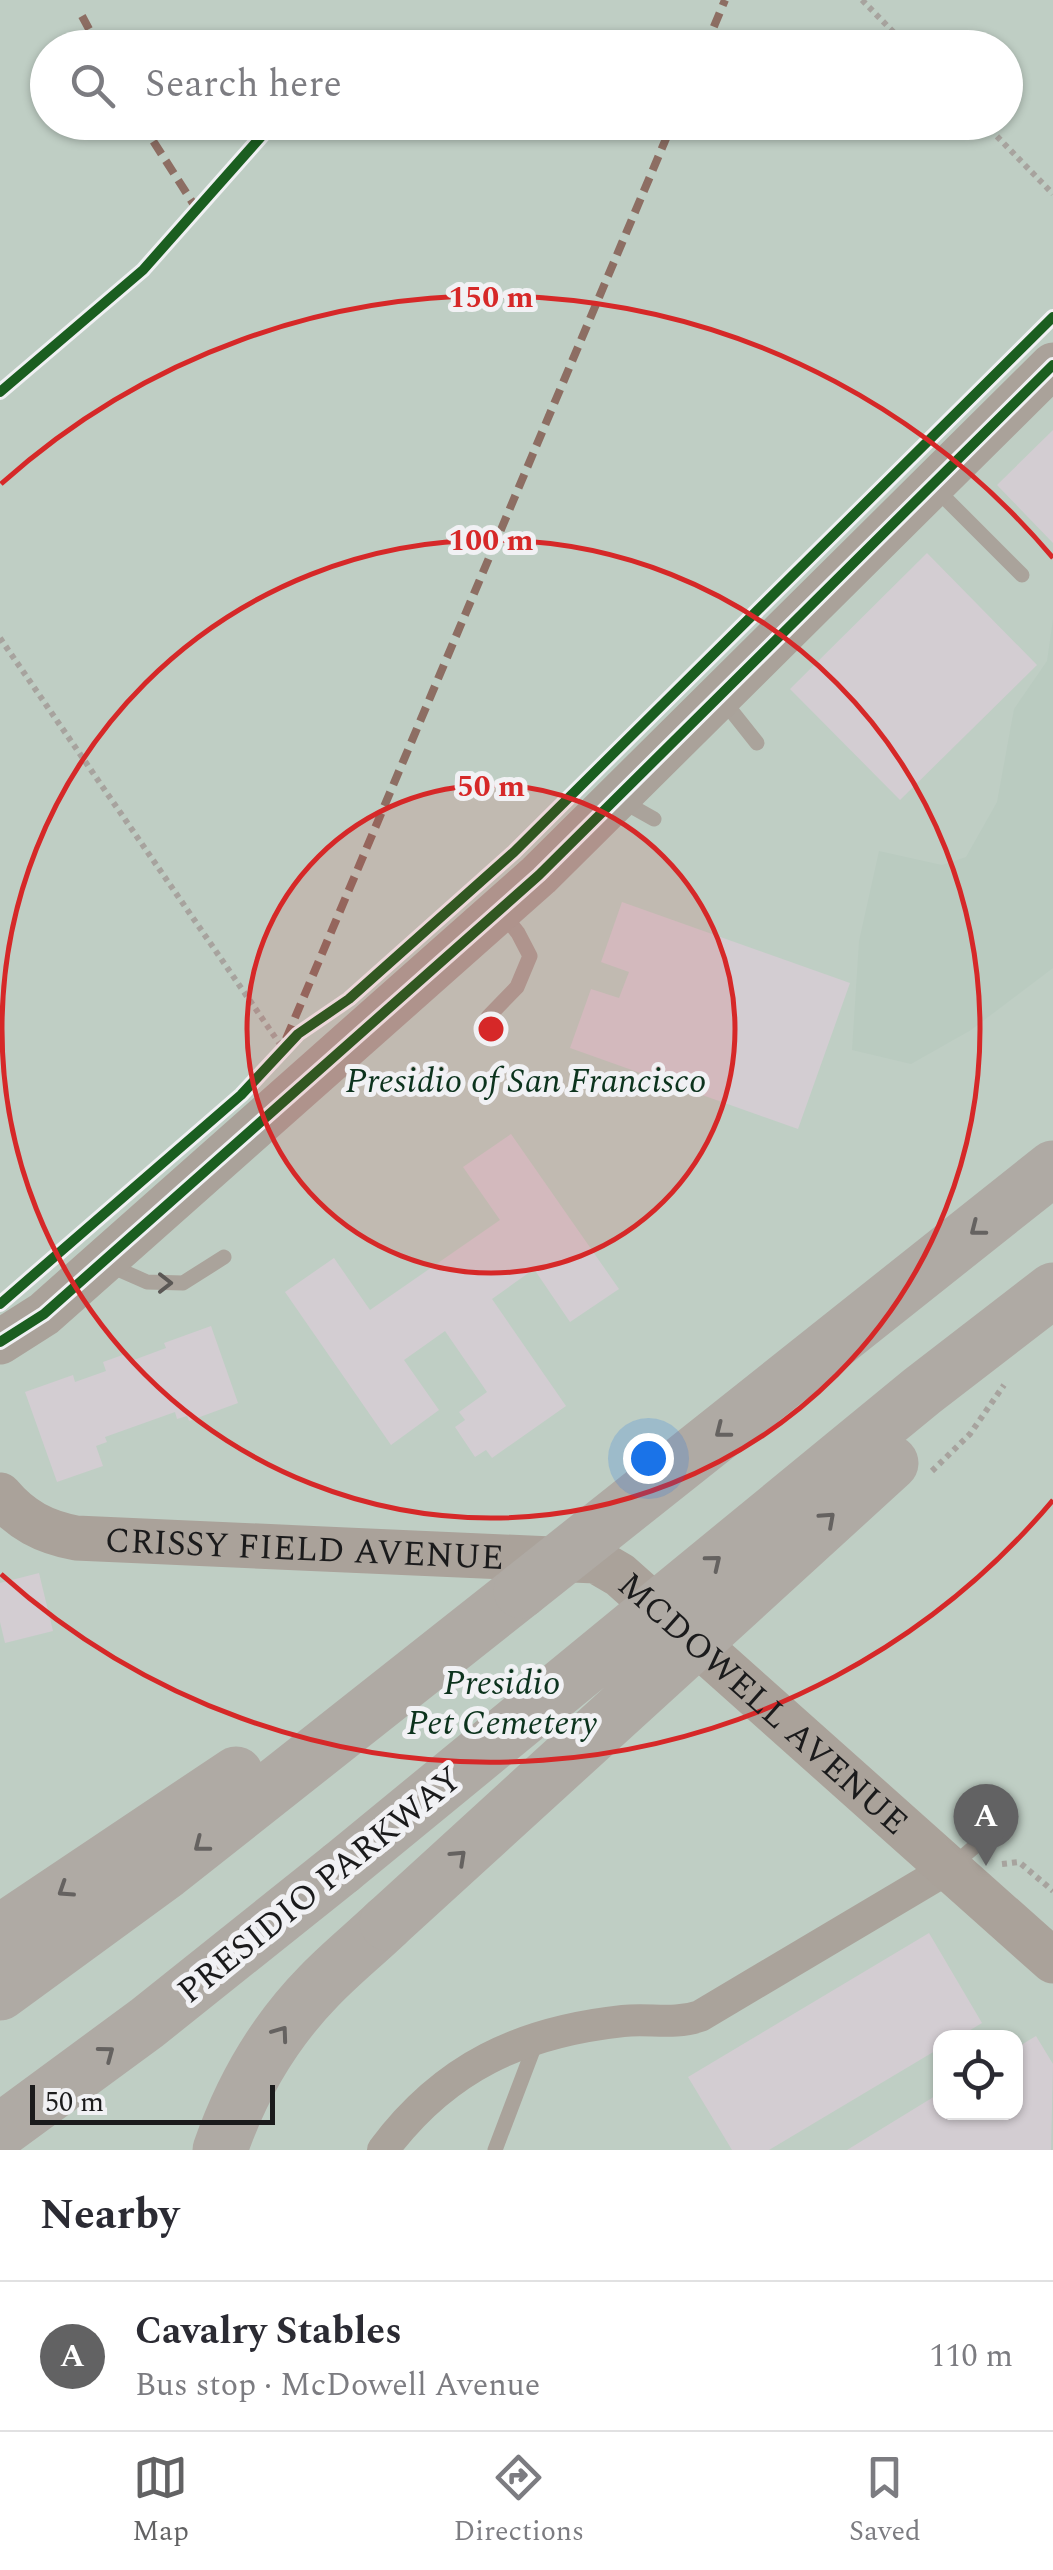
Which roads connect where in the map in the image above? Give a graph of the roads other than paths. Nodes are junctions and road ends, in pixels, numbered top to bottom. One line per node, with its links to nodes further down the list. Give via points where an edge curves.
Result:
1 (1053, 364): 2 (street)
2 (932, 485): 3 (lane); 4 (street)
3 (1022, 574)
4 (720, 696): 5 (lane); 6 (street, via 635,808)
5 (757, 743)
6 (500, 910): 7 (lane, via 530,956 517,987); 10 (street)
7 (488, 1017)
8 (1053, 1168): 16 (highway, one-way to 16, bridge)
9 (224, 1257): 10 (lane, one-way to 9, via 148,1282 183,1282)
10 (103, 1261): 13 (street, via 44,1314)
11 (1053, 1290): 23 (highway, PRESIDIO PARKWAY, one-way to 11, bridge, via 212,1972)
12 (1053, 1302): 24 (highway, one-way to 12, bridge, via 261,2061 332,1972 944,1416)
13 (0, 1342)
14 (0, 1495): 15 (street, CRISSY FIELD AVENUE, via 15,1512 76,1538 582,1558)
15 (609, 1567): 18 (street, MCDOWELL AVENUE)
16 (520, 1591): 19 (highway, one-way to 19); 21 (highway, one-way to 21, via 167,1872)
17 (1010, 1817): 18 (lane)
18 (968, 1867): 20 (street, MCDOWELL AVENUE); 22 (street, via 700,2016 618,2022)
19 (0, 1932)
20 (1053, 1961)
21 (0, 1994)
22 (538, 2038): 25 (street, via 449,2080); 26 (lane)
23 (0, 2132)
24 (220, 2150)
25 (383, 2150)
26 (495, 2150)

